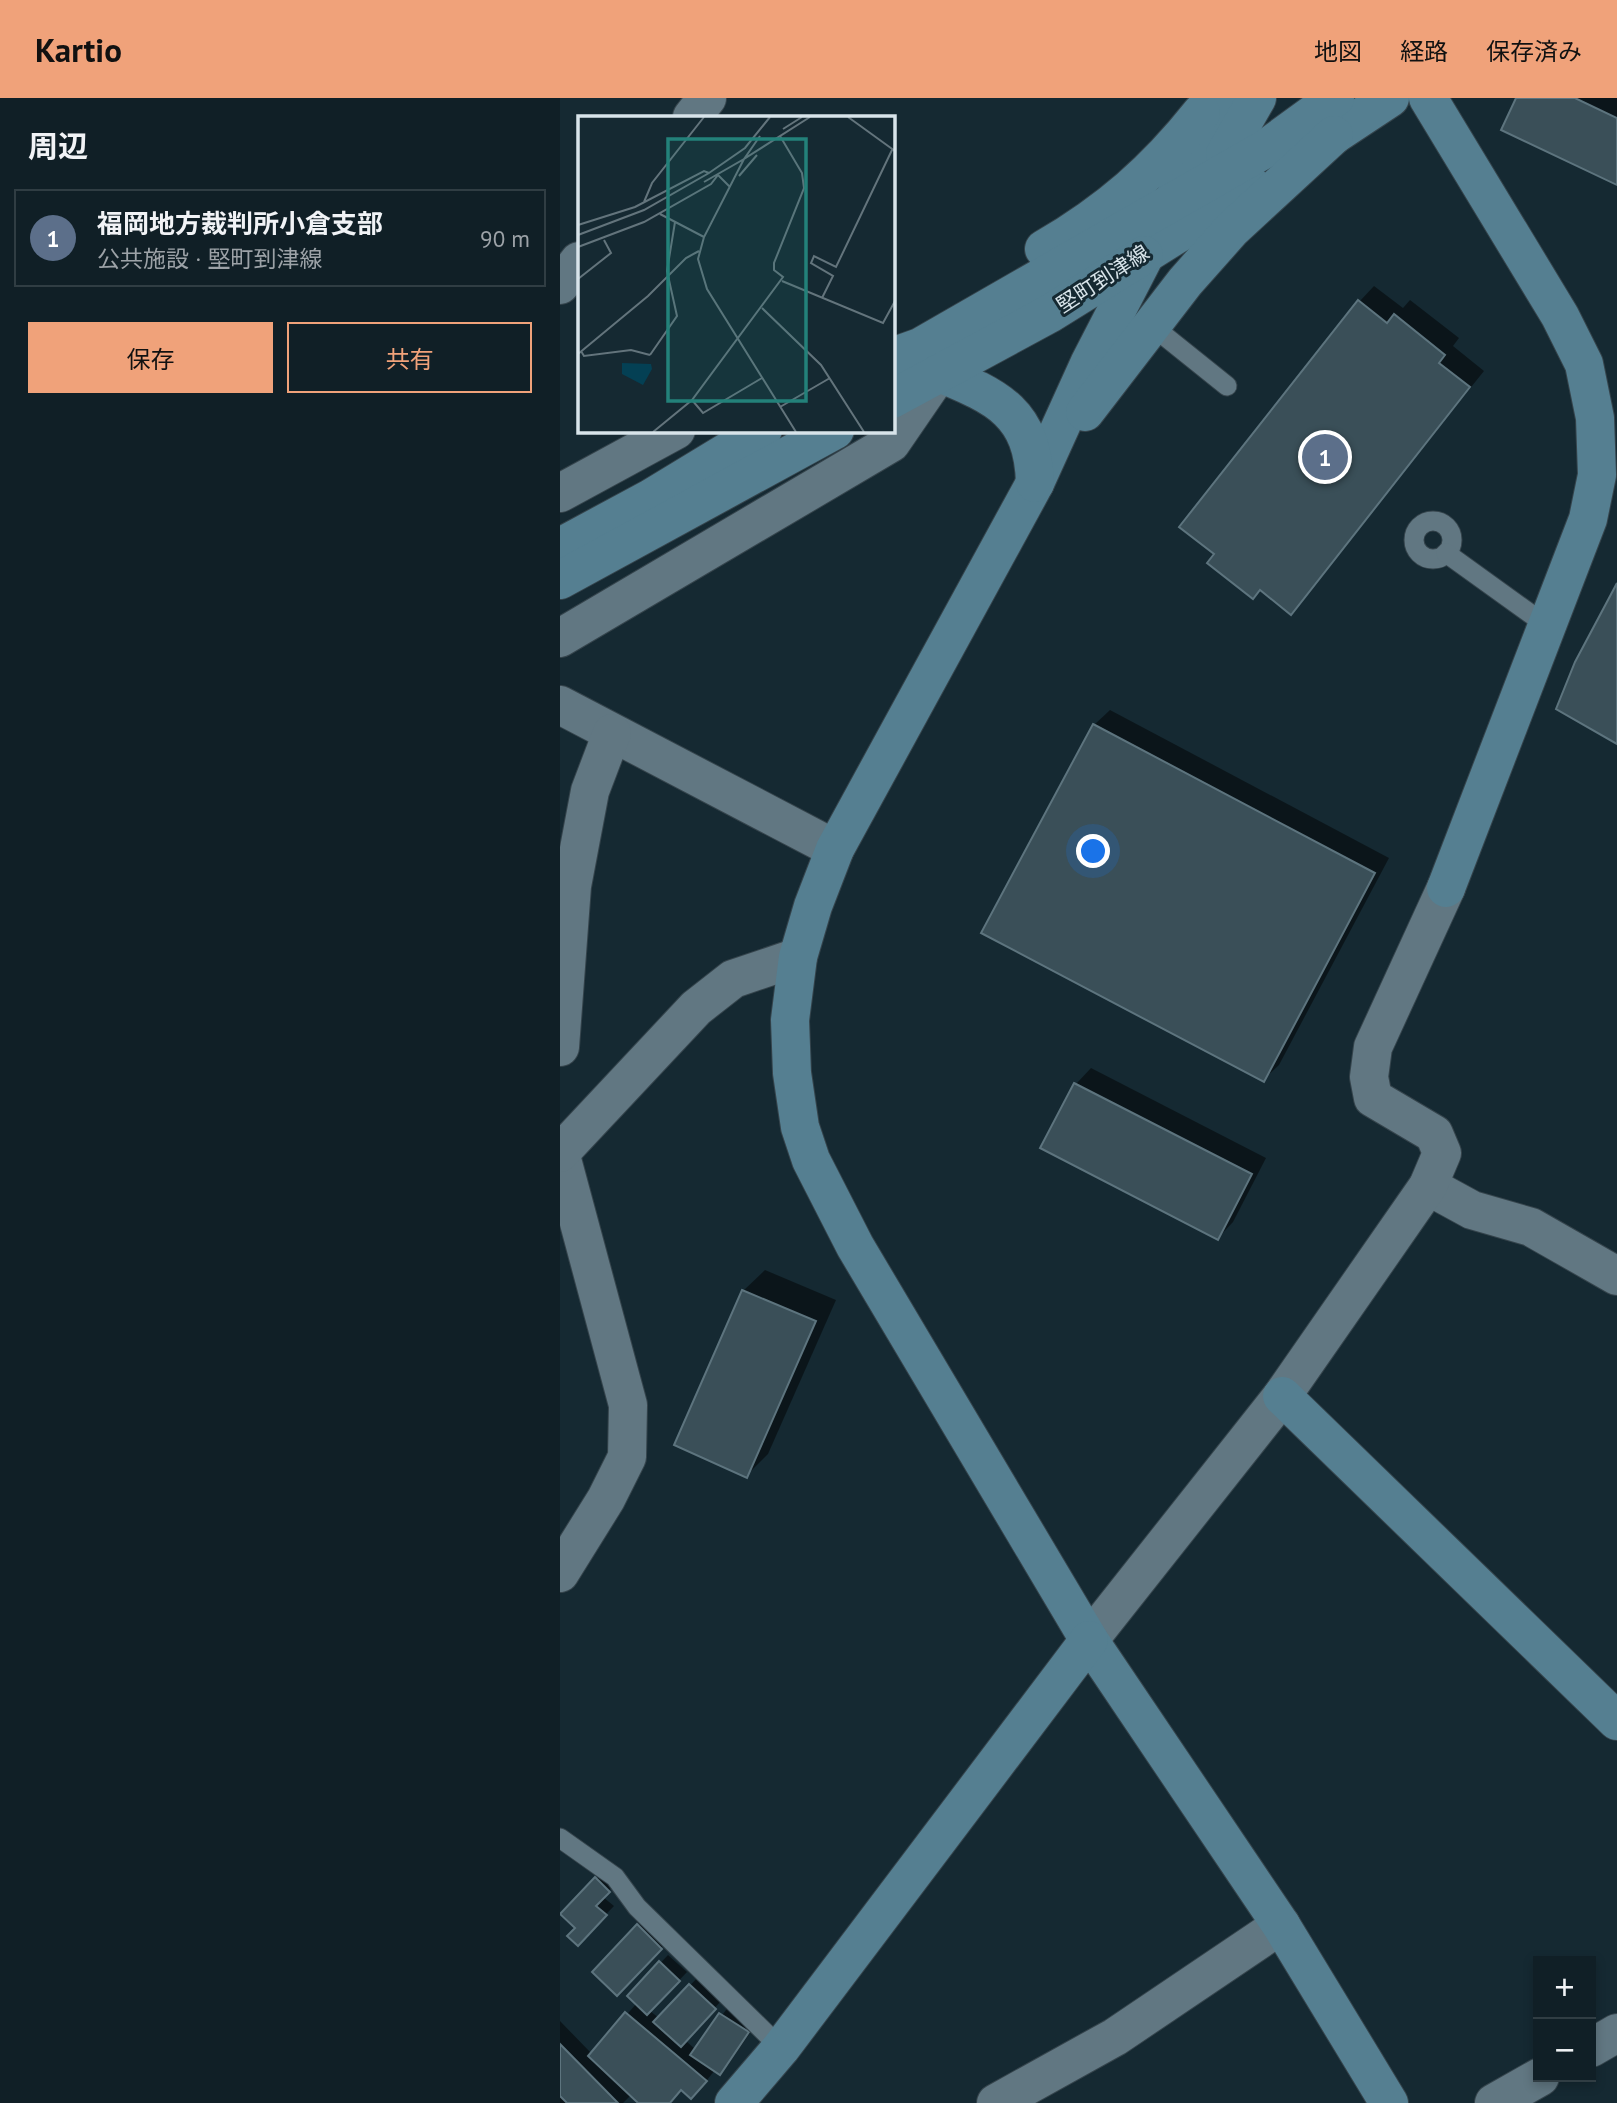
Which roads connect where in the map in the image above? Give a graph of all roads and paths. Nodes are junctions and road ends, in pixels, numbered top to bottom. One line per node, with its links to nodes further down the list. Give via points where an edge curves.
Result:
1 (707, 98): 6 (street)
2 (1214, 98): 15 (street, via 1153,170 1119,200 1064,238 918,318)
3 (1390, 98): 7 (street)
4 (1428, 98): 30 (street, via 1560,316 1584,364 1595,418 1597,475 1588,519)
5 (1245, 114): 7 (street); 8 (street, 堅町到津線); 9 (street)
6 (693, 116)
7 (1335, 117): 9 (street); 14 (street)
8 (1209, 181): 9 (street); 12 (street, 堅町到津線)
9 (1178, 217): 10 (street); 12 (street)
10 (1094, 250): 12 (street, via 1124,247); 16 (street, via 920,347)
11 (578, 262): 13 (street)
12 (1150, 271): 17 (street, 堅町到津線, via 1049,314); 18 (street); 24 (street, via 1088,364)
13 (560, 285)
14 (1151, 325): 18 (street); 19 (lane)
15 (894, 342)
16 (894, 356)
17 (939, 373): 20 (street, 堅町到津線); 24 (street, via 996,399 1012,412 1031,446); 31 (street, via 891,443)
18 (1106, 383): 24 (street)
19 (1227, 386)
20 (894, 398)
21 (672, 432): 25 (street)
22 (760, 432): 26 (street)
23 (831, 432): 26 (street)
24 (1035, 482): 34 (street)
25 (560, 493)
26 (658, 511): 27 (street); 29 (street)
27 (560, 547)
28 (1446, 553): 30 (lane)
29 (560, 580)
30 (1546, 625): 38 (street, via 1446,888 1373,1047 1369,1077 1373,1098 1434,1135 1442,1153)
31 (560, 638)
32 (560, 705): 33 (street)
33 (612, 733): 34 (street); 36 (street, via 590,791 572,886)
34 (835, 849): 35 (street)
35 (798, 957): 37 (street, via 733,979 696,1008); 42 (street, via 790,1020 792,1073 800,1127 811,1160 855,1246)
36 (560, 1047)
37 (560, 1152): 41 (street, via 628,1405 627,1457)
38 (1428, 1186): 39 (street, via 1472,1210 1531,1227); 40 (street)
39 (1617, 1276)
40 (1282, 1396): 42 (street); 43 (street)
41 (560, 1573)
42 (1088, 1640): 45 (street); 48 (street)
43 (1617, 1721)
44 (560, 1838): 48 (lane, via 615,1877 637,1907)
45 (1281, 1925): 51 (street, via 1115,2037); 52 (street)
46 (1617, 2033): 47 (street)
47 (1596, 2045)
48 (781, 2048): 50 (street)
49 (1533, 2081): 53 (street)
50 (742, 2100)
51 (996, 2103)
52 (1389, 2103)
53 (1493, 2103)

